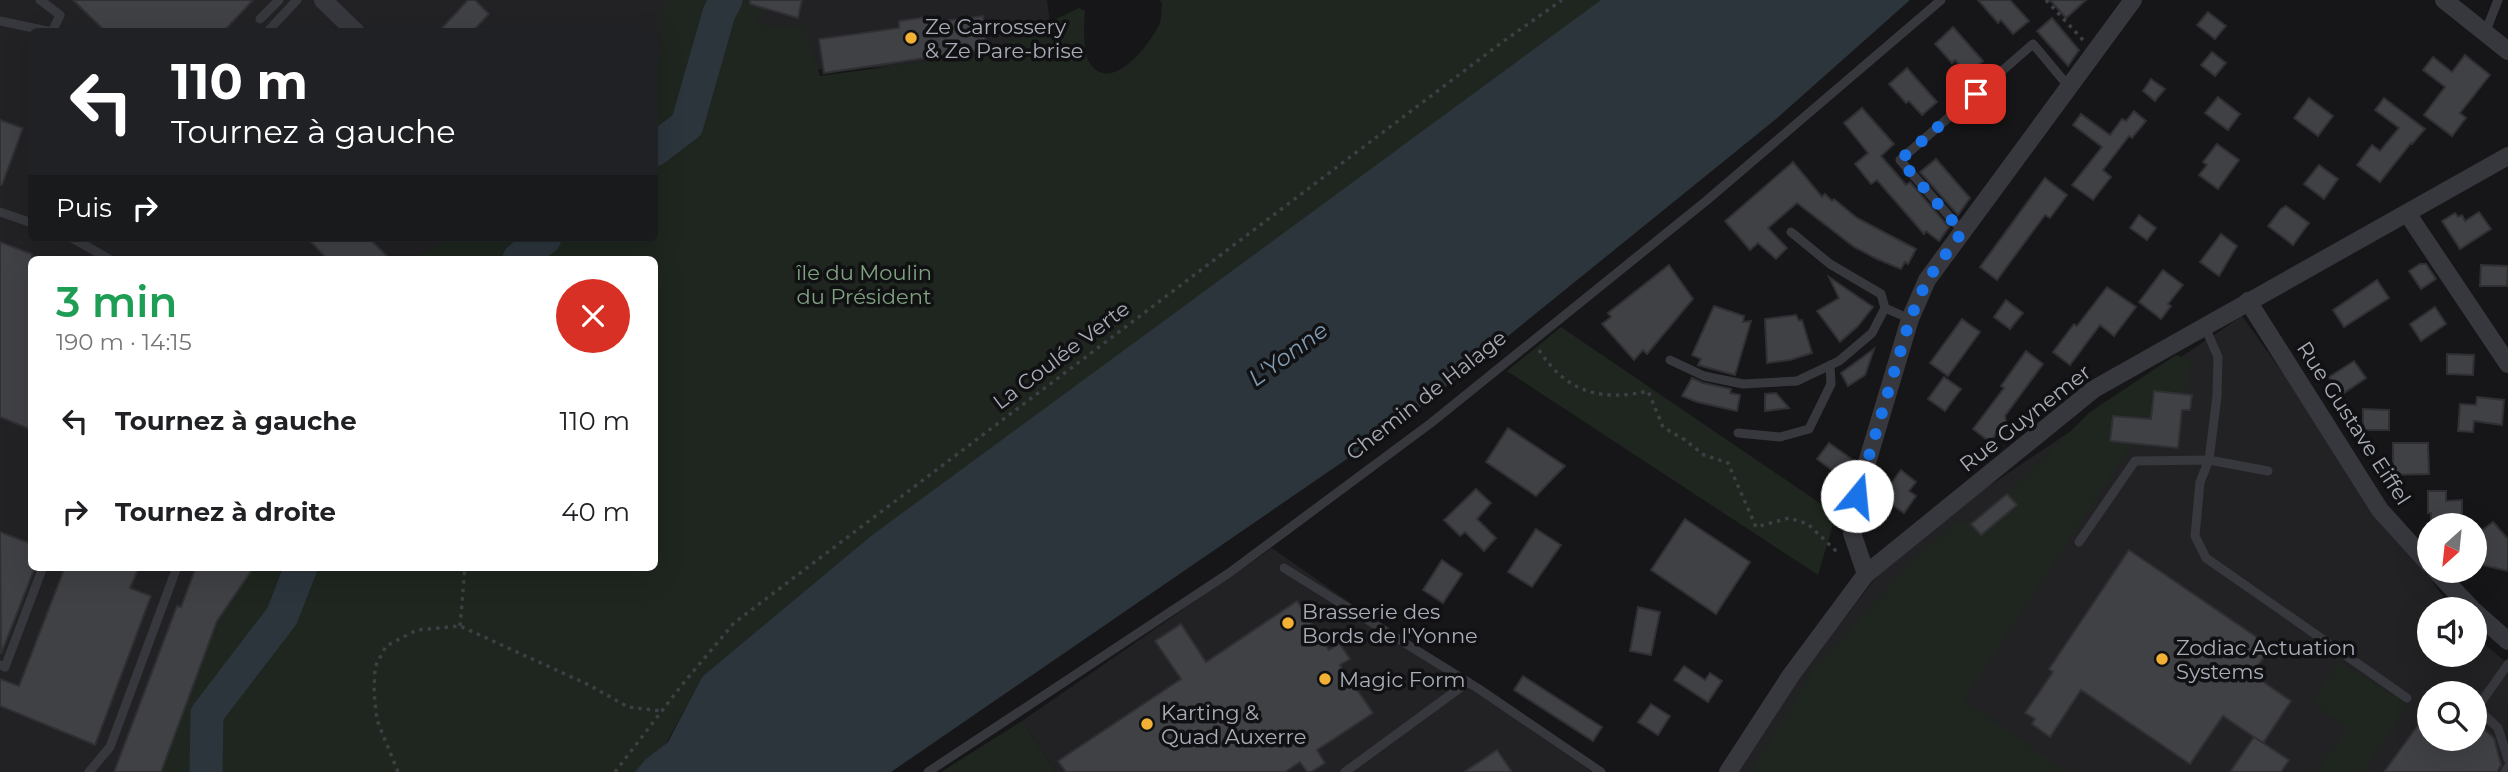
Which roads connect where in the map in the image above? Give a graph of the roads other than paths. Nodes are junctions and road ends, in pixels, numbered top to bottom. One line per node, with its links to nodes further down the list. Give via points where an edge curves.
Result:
1 (40, 0): 12 (lane, via 60,16)
2 (279, 0): 9 (lane)
3 (297, 0): 13 (lane)
4 (323, 0): 14 (street)
5 (1941, 0): 53 (lane, via 1706,201 1431,423 1229,573)
6 (2133, 0): 17 (street)
7 (2444, 0): 15 (street)
8 (2498, 0): 15 (lane)
9 (260, 19)
10 (0, 21): 11 (lane)
11 (33, 28)
12 (54, 28)
13 (271, 28)
14 (352, 28)
15 (2485, 33): 16 (street)
16 (2508, 51)
17 (2069, 87): 23 (street); 23 (lane, via 2034,44 1900,160)
18 (2508, 156): 20 (street, Rue Guynemer)
19 (0, 212): 21 (lane)
20 (2407, 213): 26 (street, Rue Guynemer); 31 (street)
21 (28, 222)
22 (1791, 232): 27 (lane, via 1830,264 1881,294)
23 (1962, 232): 28 (street, via 1927,280)
24 (79, 242): 25 (lane)
25 (105, 256)
26 (2248, 301): 29 (street, Rue Guynemer); 37 (street, Rue Gustave Eiffel, via 2380,510)
27 (1885, 307): 28 (lane); 32 (lane, via 1872,333)
28 (1910, 319): 41 (street, via 1857,496 1852,533)
29 (2205, 327): 34 (lane, via 2218,357); 41 (street, Rue Guynemer, via 2094,389)
30 (1670, 359): 32 (lane, via 1704,376 1743,384 1797,381)
31 (2508, 364)
32 (1830, 365): 33 (lane, via 1831,384 1809,429 1780,437)
33 (1738, 433)
34 (2209, 460): 35 (lane); 36 (lane, via 2135,461); 49 (lane, via 2200,482 2195,536 2206,558)
35 (2267, 471)
36 (2079, 542)
37 (2417, 551)
38 (1284, 568): 48 (lane)
39 (41, 571): 47 (lane, via 5,667)
40 (176, 571): 52 (lane, via 110,747)
41 (1866, 574): 56 (street, Rue Guynemer, via 1791,675)
42 (2447, 583): 43 (street)
43 (2461, 597)
44 (2487, 622): 45 (street)
45 (2508, 641)
46 (2508, 664): 50 (lane, via 2477,708 2498,728)
47 (0, 665)
48 (1468, 682): 54 (lane); 55 (lane)
49 (2407, 698)
50 (2508, 759)
51 (2508, 766): 57 (lane)
52 (89, 772)
53 (928, 772)
54 (1345, 772)
55 (1601, 772)
56 (1728, 772)
57 (2505, 772)

